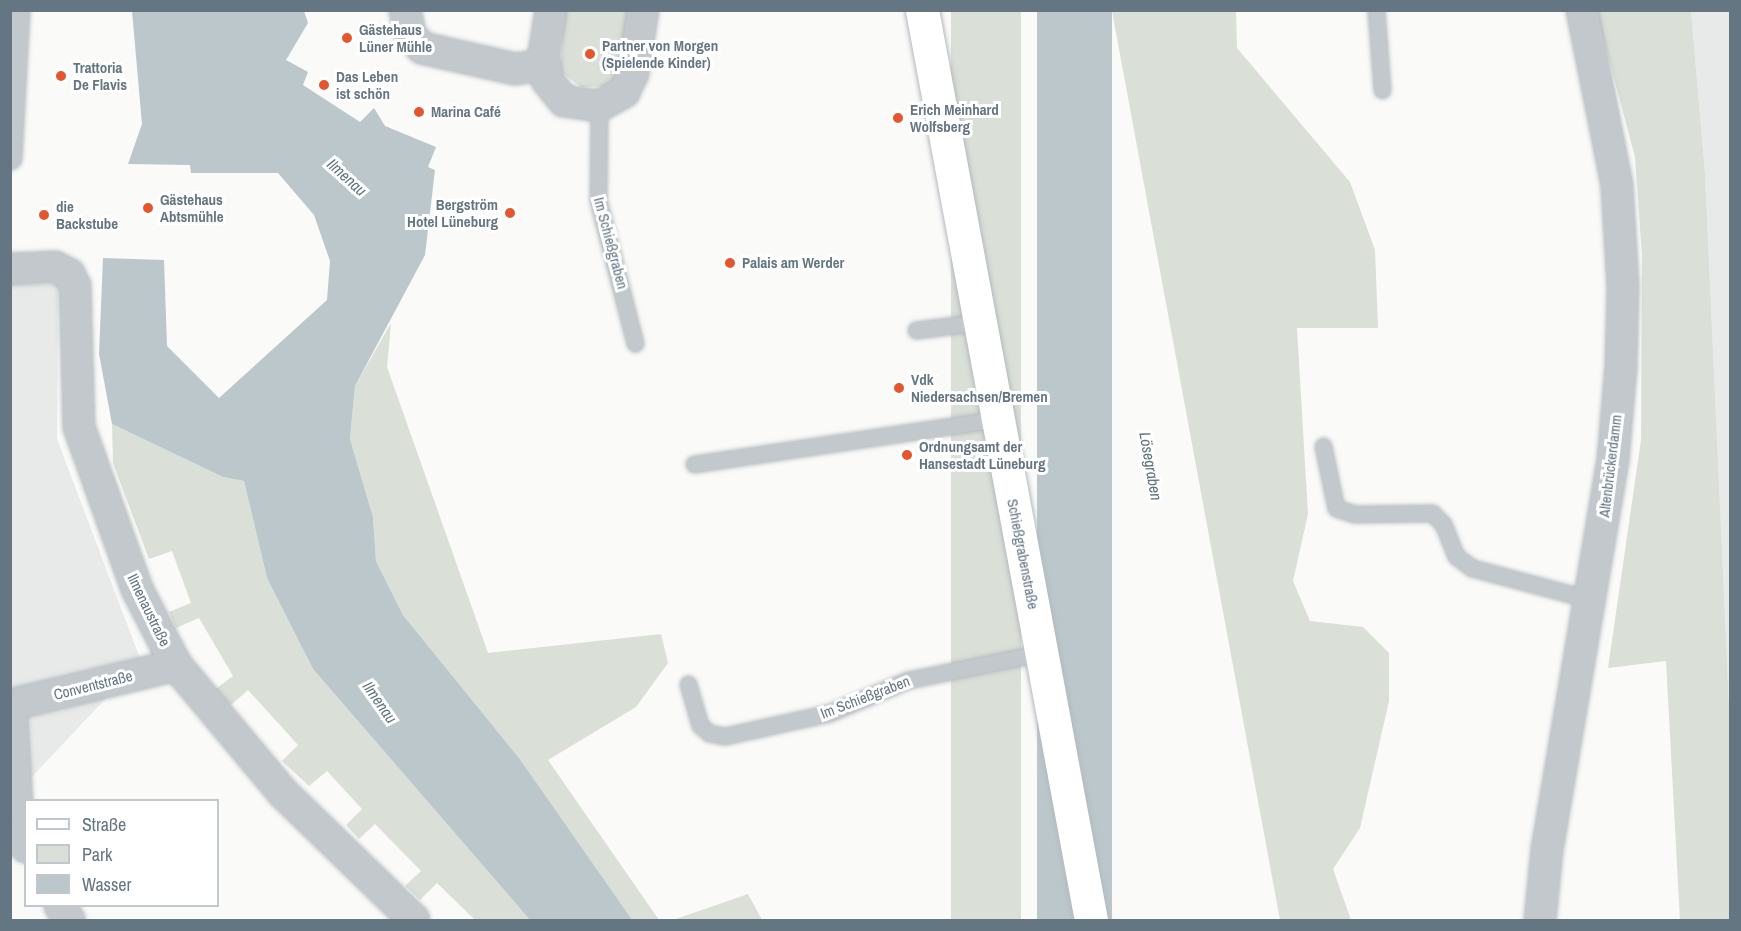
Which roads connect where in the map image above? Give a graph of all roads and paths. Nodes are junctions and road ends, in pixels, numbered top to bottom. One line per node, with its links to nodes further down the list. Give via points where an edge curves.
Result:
1 (18, 10): 11 (street)
2 (405, 10): 8 (street, via 413,41 433,52 515,69)
3 (551, 10): 8 (street)
4 (643, 10): 10 (street, via 633,73 624,92)
5 (922, 10): 13 (main road, Schießgrabenstraße)
6 (1376, 10): 9 (lane)
7 (1582, 10): 19 (street, Altenbrückerdamm, via 1617,185 1623,287 1613,459)
8 (543, 65): 10 (street, via 547,80 564,101)
9 (1382, 90)
10 (599, 106): 15 (lane, Im Schießgraben, via 598,200 612,235)
11 (10, 158)
12 (10, 269): 21 (street, Ilmenaustraße, via 55,267 69,274 75,286 79,427 137,589)
13 (979, 322): 14 (lane); 16 (main road, Schießgrabenstraße)
14 (916, 330)
15 (635, 343)
16 (997, 419): 18 (lane); 20 (main road, Schießgrabenstraße)
17 (1323, 446): 19 (lane, via 1336,508 1354,514 1432,513 1443,524 1456,556 1472,568)
18 (694, 464)
19 (1592, 600): 29 (street, Altenbrückerdamm, via 1547,850)
20 (1041, 653): 22 (lane, Im Schießgraben, via 908,680 829,713 724,736 709,733 700,725); 28 (main road, Schießgrabenstraße)
21 (176, 665): 23 (street, Conventstraße); 27 (street, Ilmenaustraße, via 283,793)
22 (688, 684)
23 (11, 705): 24 (street)
24 (22, 841)
25 (61, 907): 26 (street)
26 (69, 921)
27 (414, 921)
28 (1091, 921)
29 (1540, 921)

